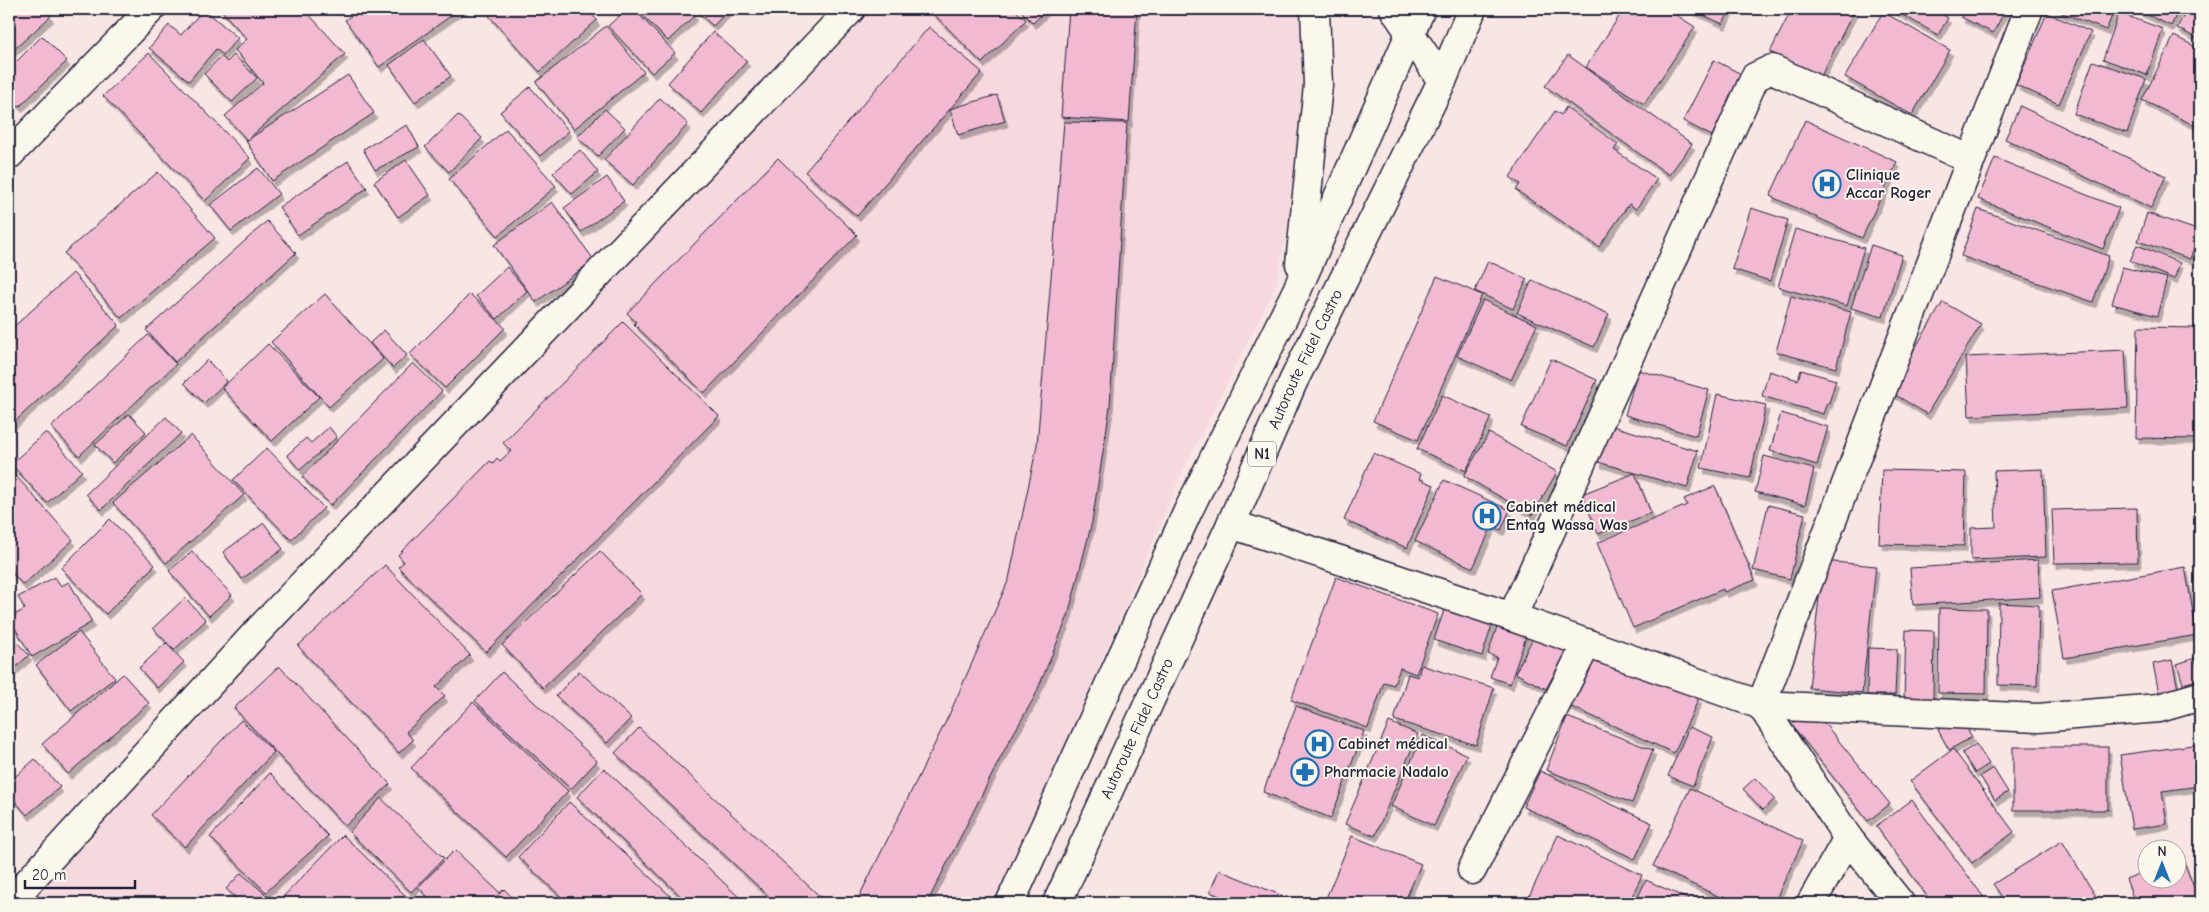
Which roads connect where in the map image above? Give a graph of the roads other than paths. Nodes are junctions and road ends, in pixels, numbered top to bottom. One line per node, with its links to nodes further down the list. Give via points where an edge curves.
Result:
1 (150, 9): 9 (main road)
2 (851, 9): 19 (main road, via 256,633)
3 (1315, 9): 11 (main road, via 1318,85)
4 (1394, 9): 7 (main road)
5 (1472, 9): 8 (main road, Autoroute Fidel Castro / N1)
6 (2029, 9): 10 (main road)
7 (1415, 20): 8 (main road); 11 (main road, N1)
8 (1442, 81): 12 (main road, Autoroute Fidel Castro / N1, via 1293,382)
9 (9, 155)
10 (1969, 159): 13 (main road, via 1772,69 1755,77); 16 (main road)
11 (1297, 290): 20 (main road, N1, via 1188,511)
12 (1231, 524): 13 (main road); 21 (main road, Autoroute Fidel Castro / N1)
13 (1512, 617): 14 (main road)
14 (1587, 643): 16 (main road); 18 (main road)
15 (2200, 696): 16 (main road, via 2159,708 2038,718)
16 (1761, 704): 17 (main road)
17 (1848, 838): 22 (main road); 23 (main road)
18 (1472, 870)
19 (9, 903)
20 (1010, 903)
21 (1058, 903)
22 (1811, 903)
23 (1900, 903)

